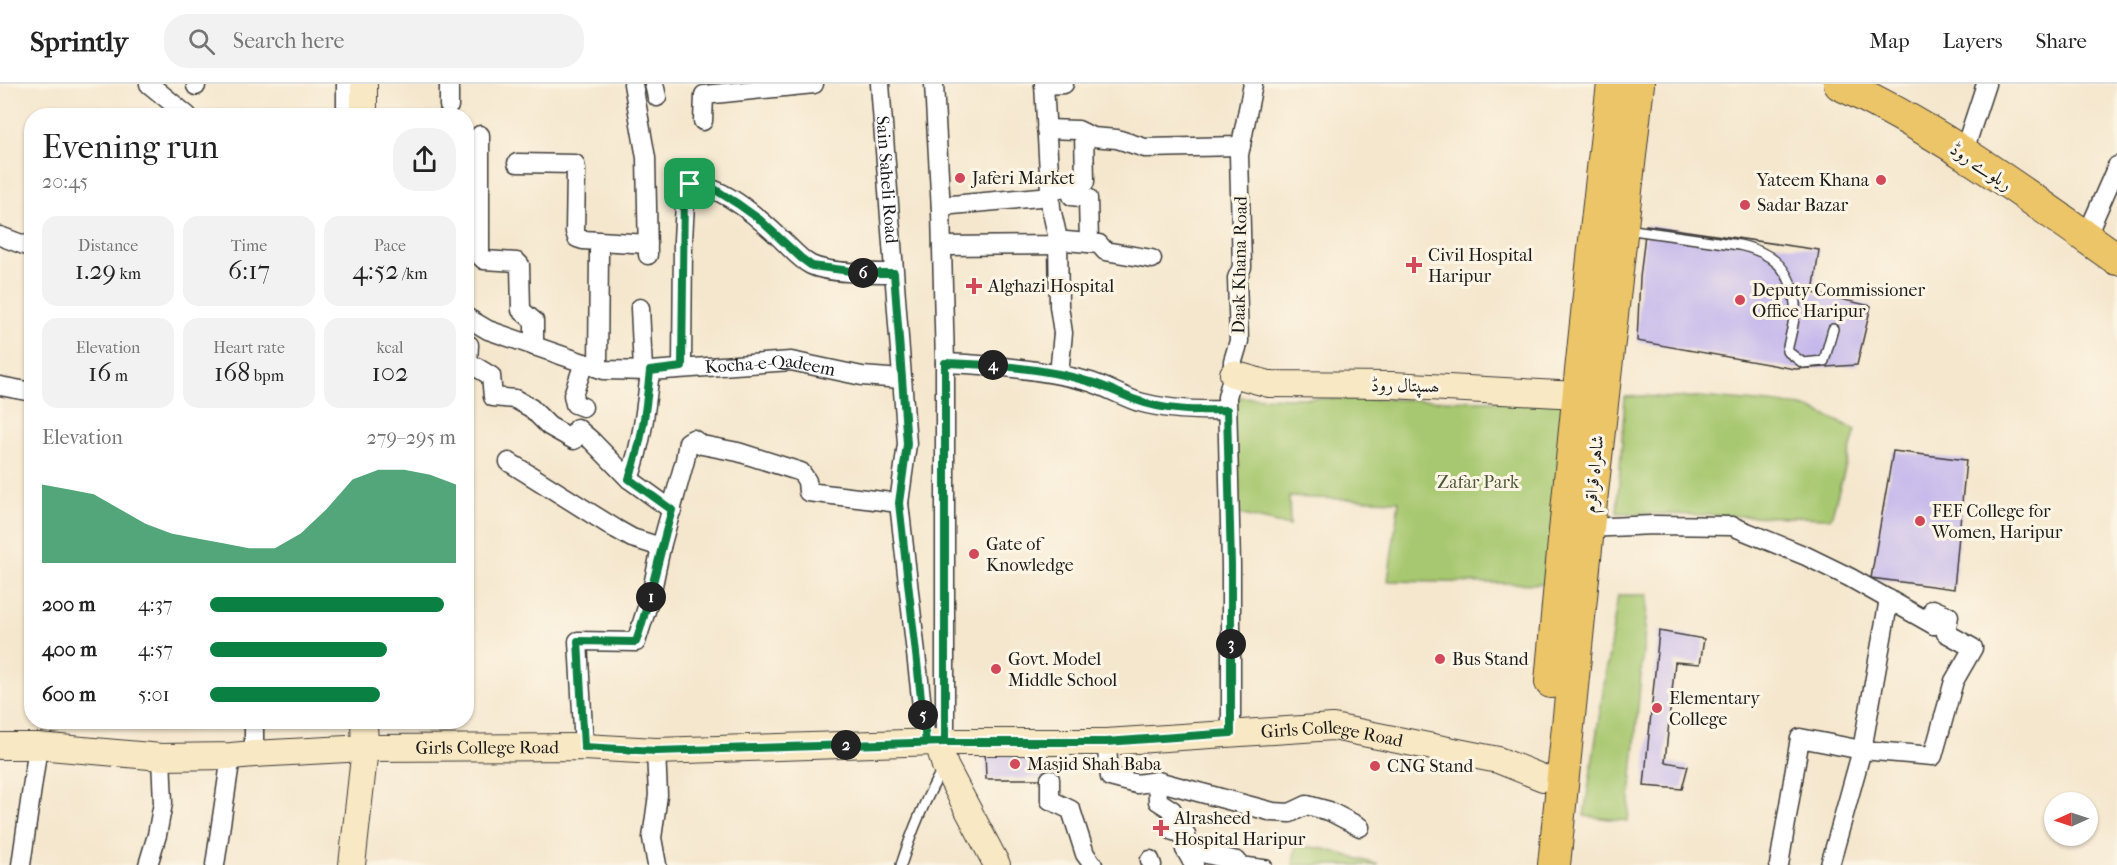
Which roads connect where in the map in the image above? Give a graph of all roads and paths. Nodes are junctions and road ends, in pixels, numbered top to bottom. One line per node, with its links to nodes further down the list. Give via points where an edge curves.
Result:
1 (149, 84): 17 (street)
2 (346, 84): 18 (street)
3 (364, 84): 19 (main road)
4 (449, 84): 16 (street)
5 (633, 84): 26 (street, via 646,158 648,250 577,238 575,164)
6 (814, 84): 20 (street, via 704,94)
7 (880, 84): 41 (street, Sain Saheli Road)
8 (934, 84): 30 (street)
9 (1044, 84): 10 (street); 21 (street)
10 (1064, 84)
11 (1253, 84): 24 (street, Daak Khana Road)
12 (1613, 84): 56 (highway, شاہراہ قراقرم)
13 (1638, 84): 31 (highway, شاہراہ قراقرم)
14 (1840, 84): 25 (highway, ریلوے روڈ, via 1899,114)
15 (1986, 84): 25 (street)
16 (449, 106)
17 (178, 108)
18 (346, 108)
19 (364, 108)
20 (703, 121)
21 (1046, 129): 22 (street, via 1078,129); 29 (street)
22 (1084, 133): 24 (street, via 1145,148); 28 (street)
23 (480, 135): 45 (street, via 480,256 484,260 520,264 521,310 536,325)
24 (1241, 146): 52 (street, Daak Khana Road, via 1242,267 1237,278 1239,341)
25 (1963, 154): 33 (highway, ریلوے روڈ)
26 (518, 163)
27 (2117, 166): 33 (street)
28 (1085, 182)
29 (1051, 193): 30 (street); 34 (street, via 1071,188 1072,196 1088,198); 36 (street)
30 (940, 206): 37 (street)
31 (1621, 228): 44 (lane, via 1739,245 1756,249 1780,263 1792,287 1795,306 1787,351 1803,363 1824,361); 63 (highway, شاہراہ قراقرم)
32 (0, 236): 35 (street)
33 (2086, 237): 40 (highway, ریلوے روڈ)
34 (1089, 243): 36 (street, via 1066,241); 39 (street, via 1099,244 1105,251)
35 (24, 245)
36 (1058, 245): 37 (street); 51 (street, via 1063,333)
37 (942, 246): 46 (street)
38 (599, 251): 47 (street)
39 (1152, 259)
40 (2117, 259)
41 (894, 273): 49 (street, via 812,266 738,204 711,187 686,184); 53 (street, Sain Saheli Road)
42 (640, 308): 50 (street)
43 (474, 322): 45 (street, Kocha-e-Qadeem)
44 (1833, 329)
45 (534, 346): 47 (street, Kocha-e-Qadeem)
46 (945, 363): 51 (street, via 1012,366); 74 (street)
47 (591, 365): 50 (street, Kocha-e-Qadeem, via 604,370); 57 (street, via 573,395 575,404)
48 (474, 366): 60 (street, via 492,376 493,397 515,399 574,440 577,428)
49 (682, 367): 50 (street, Kocha-e-Qadeem); 53 (street, Kocha-e-Qadeem, via 791,361 862,376)
50 (647, 370): 60 (street, via 643,432)
51 (1059, 374): 58 (street, via 1138,401 1176,409)
52 (1233, 374): 56 (main road, ھسپتال روڈ, via 1269,384 1392,385); 58 (street, Daak Khana Road)
53 (902, 379): 61 (street, Sain Saheli Road, via 907,444)
54 (0, 386): 55 (street)
55 (24, 390)
56 (1577, 395): 79 (highway, شاہراہ قراقرم)
57 (583, 407)
58 (1227, 410): 68 (street, Daak Khana Road)
59 (509, 462): 64 (street, via 624,534)
60 (629, 479): 62 (street)
61 (899, 503): 62 (street, via 808,492 801,472 702,445 693,439 688,442); 74 (street, Sain Saheli Road)
62 (672, 510): 64 (street)
63 (1588, 528): 65 (street, via 1732,526 1806,556); 96 (highway, شاہراہ قراقرم)
64 (661, 547): 72 (street, via 636,642 578,641)
65 (1889, 599): 75 (street); 75 (street, via 1934,625 1933,609 1949,616 1946,633 1973,648 1954,681 1934,756)
66 (251, 729): 77 (street)
67 (364, 729): 73 (main road)
68 (1231, 733): 69 (main road, Girls College Road); 79 (main road, Girls College Road, via 1333,727 1498,760)
69 (1106, 742): 74 (main road, Girls College Road); 81 (street, via 1110,777 1137,784)
70 (0, 746): 71 (main road, Girls College Road)
71 (38, 746): 78 (main road, Girls College Road); 85 (street)
72 (584, 747): 73 (main road, Girls College Road); 76 (main road, Girls College Road)
73 (364, 748): 77 (main road, Girls College Road); 88 (main road)
74 (938, 748): 76 (main road, Girls College Road); 90 (lane, via 927,795); 91 (main road)
75 (1862, 750): 97 (street, via 1800,738); 98 (street)
76 (656, 751): 89 (street, via 658,795 652,838)
77 (242, 755): 78 (main road, Girls College Road); 87 (street)
78 (161, 757): 86 (street, via 163,803)
79 (1543, 778): 95 (highway, شاہراہ قراقرم)
80 (1050, 779): 92 (street, via 1050,800 1071,810 1085,854)
81 (1157, 781): 82 (street, via 1273,812 1290,813 1307,805); 83 (street, via 1158,801 1172,810 1173,831 1186,834)
82 (1360, 826)
83 (1185, 849): 84 (street); 93 (street)
84 (1238, 863): 94 (lane)
85 (21, 865)
86 (148, 865)
87 (215, 865)
88 (352, 865)
89 (657, 865)
90 (901, 865)
91 (997, 865)
92 (1093, 865)
93 (1194, 865)
94 (1267, 865)
95 (1535, 865)
96 (1554, 865)
97 (1779, 865)
98 (1830, 865)

